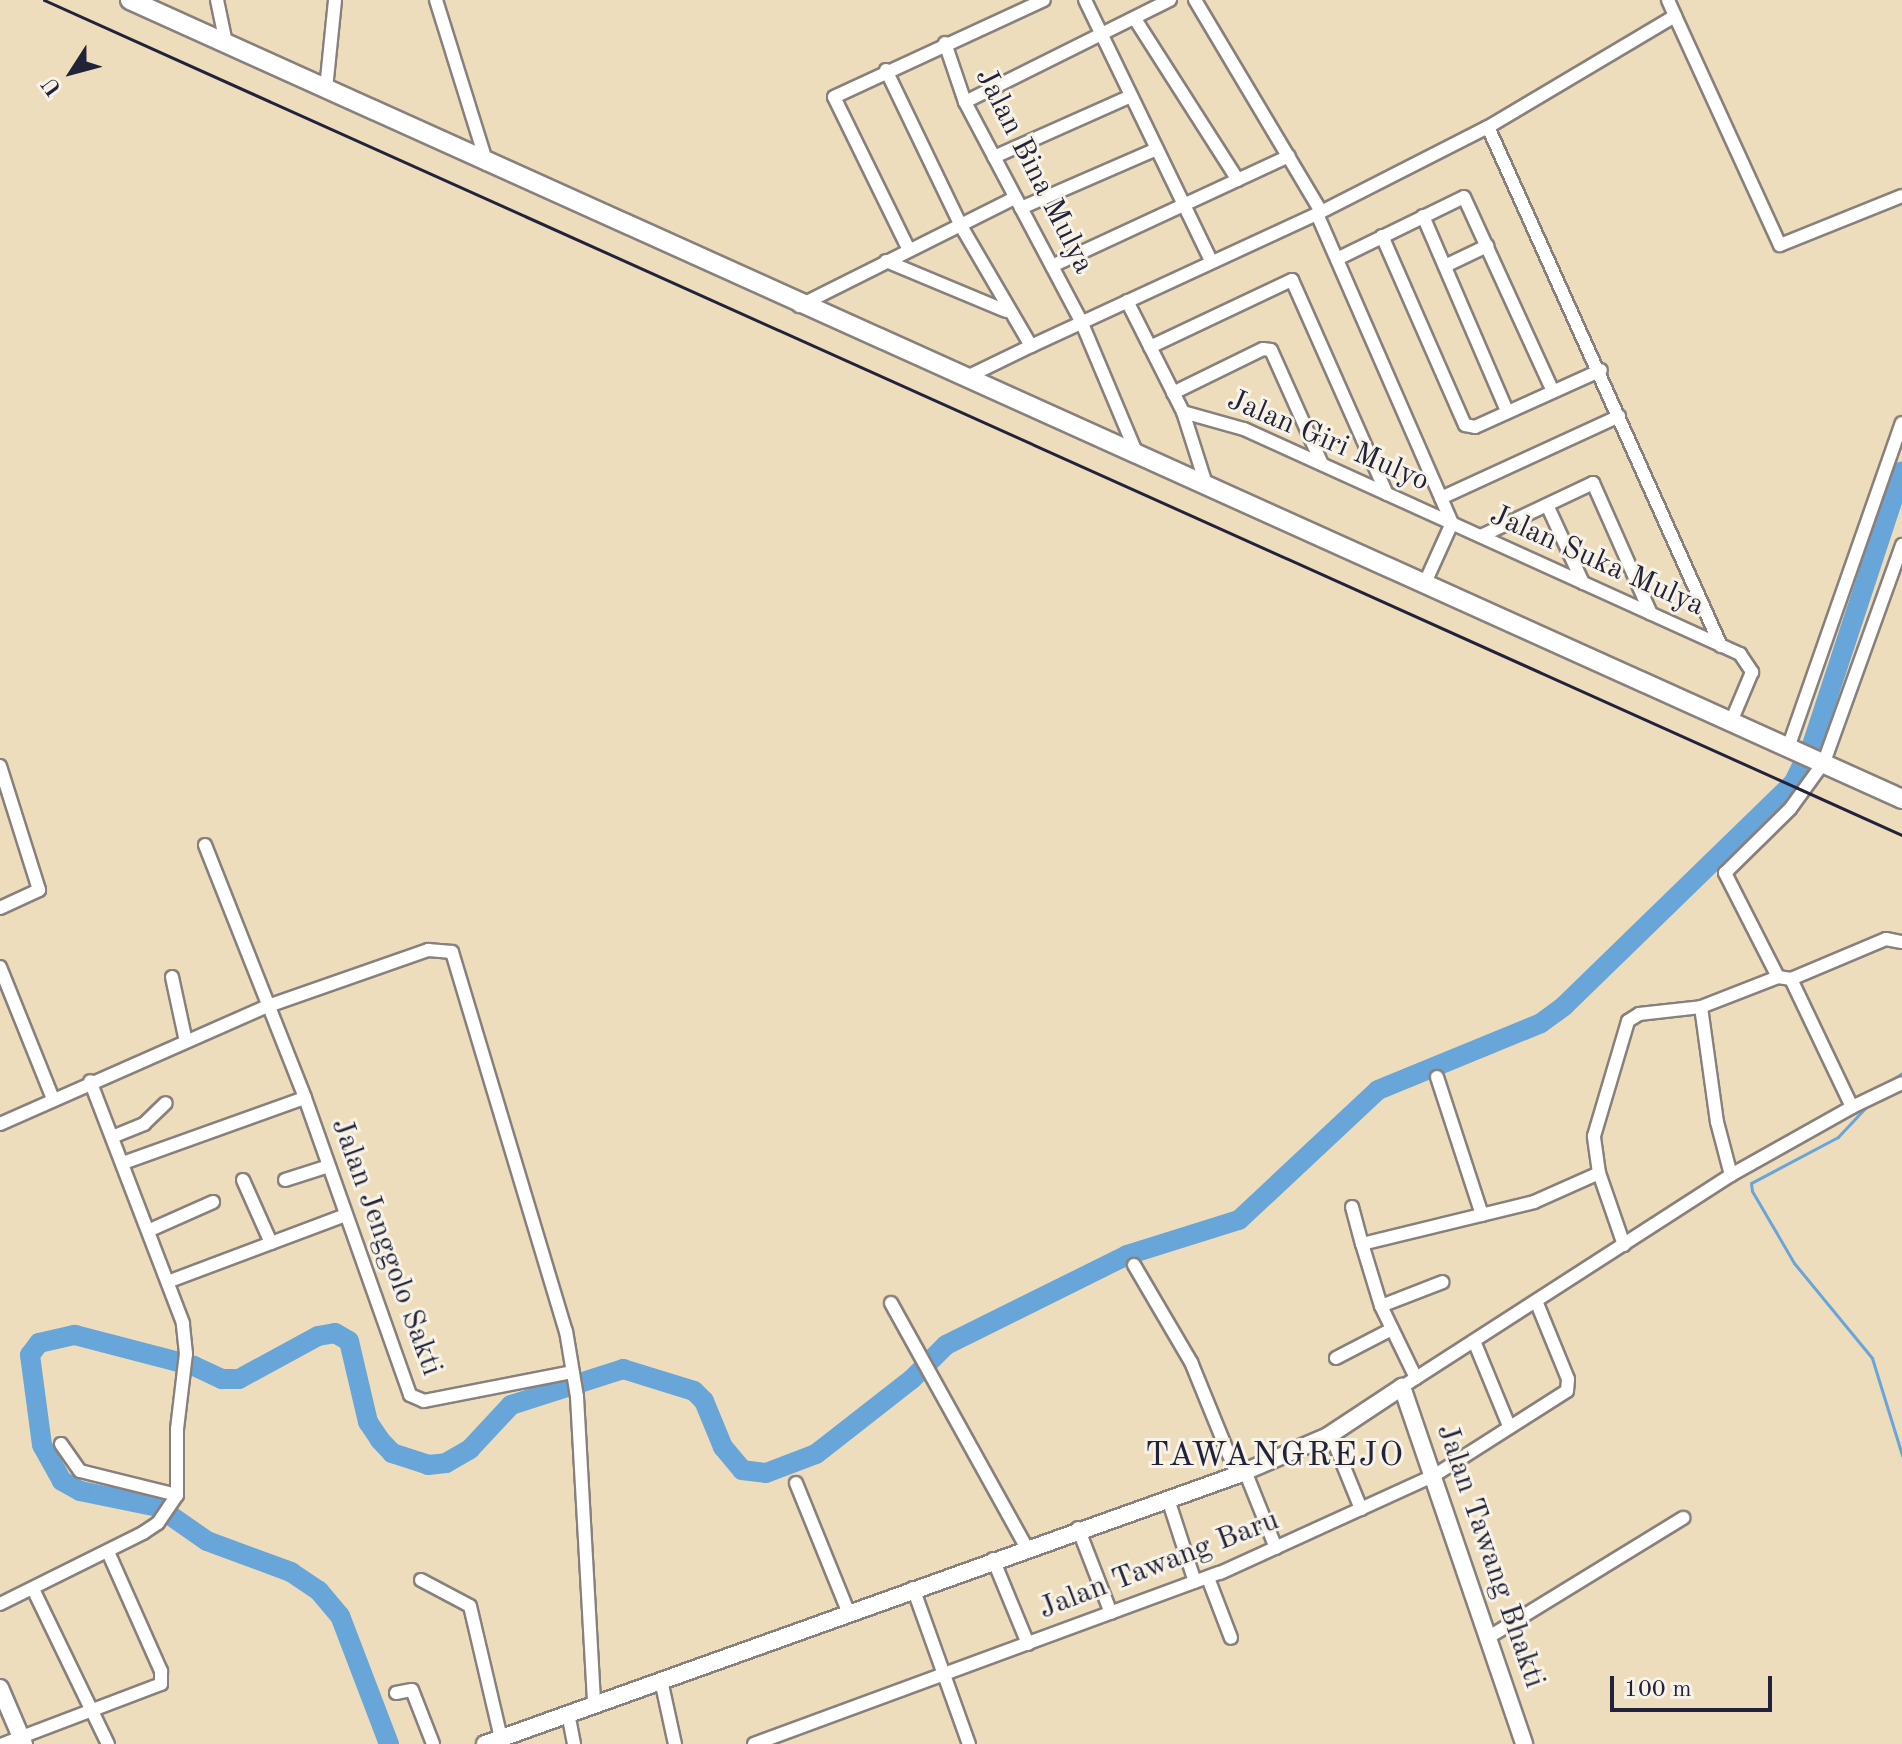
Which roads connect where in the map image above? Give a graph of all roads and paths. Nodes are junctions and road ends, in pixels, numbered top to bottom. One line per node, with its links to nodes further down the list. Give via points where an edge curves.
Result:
1 (130, 0): 13 (main road)
2 (217, 0): 13 (street)
3 (335, 0): 16 (street)
4 (436, 0): 23 (street)
5 (1044, 0): 14 (street)
6 (1085, 0): 12 (street)
7 (1170, 0): 11 (street)
8 (1195, 0): 21 (street)
9 (1668, 0): 10 (street)
10 (1675, 16): 19 (street); 25 (street, via 1780,245)
11 (1135, 19): 12 (street); 24 (street)
12 (1103, 36): 17 (street); 18 (street)
13 (226, 43): 16 (main road)
14 (945, 43): 15 (street); 18 (street, Jalan Bina Mulya)
15 (886, 70): 30 (street); 33 (street, via 834,97)
16 (326, 89): 23 (main road)
17 (1131, 96): 20 (street); 22 (street)
18 (965, 102): 22 (street, Jalan Bina Mulya)
19 (1488, 127): 28 (street); 45 (street)
20 (1157, 149): 26 (street); 27 (street)
21 (1289, 156): 24 (street); 28 (street)
22 (994, 157): 26 (street, Jalan Bina Mulya)
23 (487, 164): 40 (main road)
24 (1238, 180): 27 (street)
25 (1902, 196)
26 (1018, 203): 30 (street); 37 (street, Jalan Bina Mulya)
27 (1185, 204): 36 (street); 37 (street)
28 (1319, 212): 34 (street); 36 (street)
29 (1423, 216): 31 (street); 32 (street, via 1462,196); 38 (street)
30 (961, 226): 33 (street); 41 (street)
31 (1382, 236): 34 (street); 49 (street, via 1465,425 1475,427)
32 (1487, 246): 38 (street); 47 (street)
33 (909, 250): 35 (street)
34 (1337, 259): 57 (street)
35 (886, 261): 40 (street); 41 (street)
36 (1211, 261): 39 (street)
37 (1052, 266): 42 (street, Jalan Bina Mulya)
38 (1445, 266): 49 (street)
39 (1127, 301): 42 (street); 44 (street)
40 (799, 306): 46 (main road)
41 (1006, 311): 43 (street)
42 (1081, 321): 43 (street); 53 (street, Jalan Bina Mulya)
43 (1031, 346): 46 (street)
44 (1150, 347): 48 (street); 56 (street, via 1292,280)
45 (1601, 370): 47 (street); 51 (street)
46 (963, 379): 53 (main road)
47 (1553, 391): 49 (street)
48 (1173, 393): 50 (street); 54 (street, via 1263,349 1271,350)
49 (1507, 411)
50 (1183, 412): 54 (street, Jalan Giri Mulyo, via 1226,422); 55 (street)
51 (1619, 416): 57 (street); 65 (street)
52 (1902, 423): 67 (street)
53 (1137, 454): 55 (main road)
54 (1322, 464): 56 (street, Jalan Giri Mulyo)
55 (1207, 487): 63 (main road)
56 (1387, 494): 59 (street, Jalan Giri Mulyo)
57 (1441, 498): 59 (street)
58 (1547, 505): 60 (street); 62 (street); 64 (street, via 1593,483)
59 (1452, 523): 60 (street, Jalan Suka Mulya); 63 (street)
60 (1481, 536): 62 (street, Jalan Suka Mulya)
61 (1902, 545): 68 (street)
62 (1583, 583): 64 (street, Jalan Suka Mulya)
63 (1424, 585): 66 (main road)
64 (1651, 614): 65 (street, Jalan Suka Mulya)
65 (1721, 646): 66 (street, via 1751,667)
66 (1731, 722): 67 (main road)
67 (1792, 747): 68 (main road)
68 (1821, 761): 70 (main road); 76 (street, via 1790,809 1725,873)
69 (0, 766): 72 (street, via 39,890)
70 (1902, 799)
71 (205, 845): 77 (street, Jalan Jenggolo Sakti)
72 (0, 908)
73 (1902, 942): 76 (street, via 1886,939)
74 (0, 967): 84 (street)
75 (172, 977): 79 (street)
76 (1785, 978): 78 (street); 86 (street)
77 (268, 1006): 79 (street); 83 (street, Jalan Jenggolo Sakti); 112 (street, via 428,950 444,948 455,955 566,1331)
78 (1701, 1007): 91 (street, via 1639,1014 1628,1021 1617,1068 1594,1125); 92 (street, via 1717,1122)
79 (186, 1042): 81 (street)
80 (1437, 1077): 98 (street)
81 (90, 1081): 84 (street); 88 (street)
82 (1902, 1083): 86 (street)
83 (305, 1098): 89 (street); 90 (street, Jalan Jenggolo Sakti)
84 (53, 1099): 87 (street)
85 (166, 1103): 88 (street, via 144,1124)
86 (1852, 1107): 92 (street)
87 (0, 1124)
88 (112, 1137): 89 (street)
89 (123, 1163): 99 (street)
90 (329, 1166): 94 (street); 97 (street, Jalan Jenggolo Sakti)
91 (1599, 1173): 98 (street, via 1534,1202); 102 (street)
92 (1731, 1175): 102 (street)
93 (243, 1180): 100 (street)
94 (285, 1180)
95 (213, 1202): 99 (street)
96 (1352, 1207): 101 (street)
97 (346, 1215): 100 (street); 112 (street, Jalan Jenggolo Sakti, via 413,1399)
98 (1482, 1215): 101 (street)
99 (150, 1230): 104 (street)
100 (271, 1243): 104 (street)
101 (1362, 1244): 108 (street)
102 (1624, 1245): 106 (street)
103 (1134, 1265): 117 (street, via 1191,1362)
104 (170, 1281): 120 (street, via 186,1354)
105 (1443, 1282): 108 (street)
106 (1536, 1301): 110 (street); 114 (street, Jalan Tawang Baru, via 1568,1379 1566,1394)
107 (891, 1303): 125 (street)
108 (1381, 1306): 109 (street)
109 (1392, 1329): 111 (street); 113 (street)
110 (1474, 1341): 113 (street); 114 (street)
111 (1336, 1358)
112 (572, 1374): 143 (street)
113 (1409, 1382): 115 (street); 118 (street, Jalan Tawang Bhakti)
114 (1509, 1426): 118 (street, Jalan Tawang Baru)
115 (1331, 1435): 117 (street); 122 (street)
116 (61, 1444): 120 (street, via 80,1471)
117 (1241, 1473): 121 (street); 126 (street)
118 (1435, 1475): 122 (street, Jalan Tawang Baru); 136 (street, Jalan Tawang Bhakti)
119 (796, 1483): 134 (street)
120 (176, 1499): 127 (street, via 158,1523)
121 (1168, 1499): 124 (street); 130 (street)
122 (1361, 1509): 126 (street, Jalan Tawang Baru)
123 (1683, 1518): 136 (street)
124 (1078, 1528): 125 (street); 135 (street)
125 (1026, 1547): 128 (street)
126 (1276, 1548): 130 (street, Jalan Tawang Baru)
127 (108, 1552): 132 (street); 144 (street, via 163,1677 155,1688)
128 (993, 1559): 131 (street); 138 (street)
129 (421, 1580): 147 (street, via 470,1606)
130 (1202, 1580): 135 (street, Jalan Tawang Baru); 137 (street)
131 (913, 1588): 134 (street); 139 (street)
132 (33, 1589): 133 (street); 144 (street)
133 (0, 1604)
134 (848, 1611): 140 (street)
135 (1111, 1613): 138 (street, Jalan Tawang Baru)
136 (1489, 1637): 155 (street, Jalan Tawang Bhakti)
137 (1231, 1638)
138 (1028, 1644): 139 (street, Jalan Tawang Baru)
139 (945, 1675): 153 (street, Jalan Tawang Baru); 154 (street)
140 (661, 1680): 143 (street); 152 (street)
141 (0, 1688): 146 (street)
142 (396, 1693): 150 (street, via 412,1690)
143 (594, 1704): 145 (street)
144 (92, 1712): 146 (street); 149 (street)
145 (568, 1713): 147 (street); 151 (street)
146 (22, 1741): 148 (street)
147 (493, 1741)
148 (3, 1744)
149 (108, 1744)
150 (433, 1744)
151 (574, 1744)
152 (675, 1744)
153 (754, 1744)
154 (969, 1744)
155 (1524, 1744)

